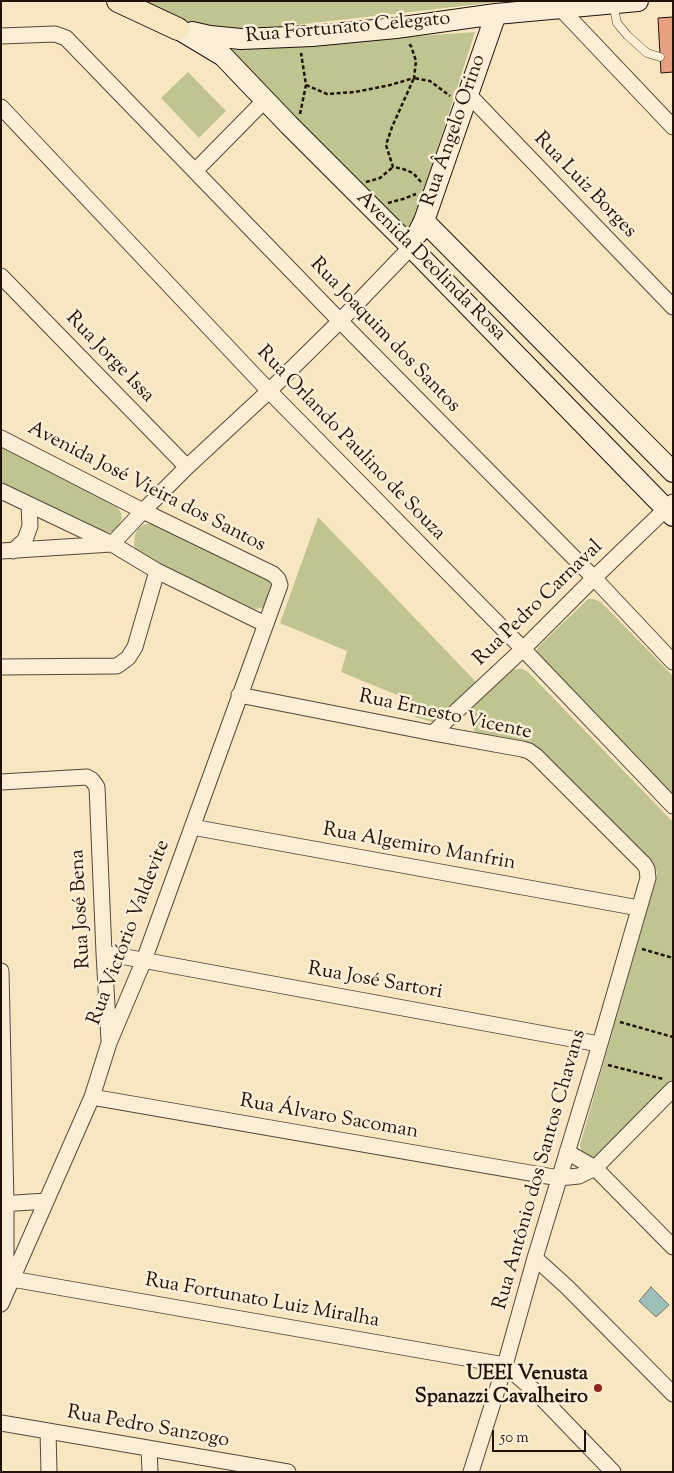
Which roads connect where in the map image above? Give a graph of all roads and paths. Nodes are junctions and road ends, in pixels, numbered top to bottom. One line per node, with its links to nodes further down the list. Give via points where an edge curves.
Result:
1 (118, 1): 7 (main road)
2 (638, 1): 3 (street, Rua Fortunato Celegato)
3 (613, 4): 4 (street, Rua Fortunato Celegato); 10 (lane, via 618,23 627,35 648,53)
4 (560, 8): 5 (street, Rua Fortunato Celegato); 17 (street)
5 (496, 14): 6 (street, Rua Fortunato Celegato); 14 (street, Rua Ângelo Orino)
6 (396, 28): 9 (street, Rua Fortunato Celegato); 11 (path, via 411,46 416,60)
7 (178, 29): 9 (street, Rua Fortunato Celegato, via 241,39); 13 (street, Avenida Deolinda Rosa, via 223,56)
8 (1, 36): 19 (street, Rua Joaquim dos Santos, via 55,34 66,38)
9 (298, 37): 12 (path)
10 (660, 57)
11 (414, 78): 12 (path, via 346,93 327,94); 14 (path, via 430,81); 18 (path, via 386,145)
12 (306, 85): 16 (path, via 301,114)
13 (265, 100): 16 (street, Avenida Deolinda Rosa); 19 (street)
14 (465, 100): 24 (street, Rua Ângelo Orino); 27 (street, Rua Luiz Borges)
15 (1, 107): 29 (street, Rua Orlando Paulino de Souza)
16 (289, 125): 25 (street, Avenida Deolinda Rosa)
17 (673, 127)
18 (393, 168): 20 (path, via 380,178); 21 (path, via 414,173)
19 (195, 171): 28 (street, Rua Joaquim dos Santos)
20 (360, 184)
21 (422, 184)
22 (417, 193): 23 (path)
23 (381, 205)
24 (424, 221): 25 (street, Rua Ângelo Orino); 32 (street, Avenida Deolinda Rosa)
25 (411, 247): 28 (street); 35 (street, Avenida Deolinda Rosa)
26 (1, 276): 31 (street, Rua Jorge Issa)
27 (673, 307)
28 (340, 321): 29 (street); 41 (street, Rua Joaquim dos Santos)
29 (269, 391): 31 (street); 43 (street, Rua Orlando Paulino de Souza)
30 (1, 438): 36 (street, Avenida José Vieira dos Santos)
31 (187, 467): 36 (street)
32 (673, 472)
33 (1, 491): 34 (street)
34 (29, 505): 37 (street); 38 (street, via 30,526 25,540)
35 (670, 509): 41 (street, Rua Pedro Carnaval)
36 (143, 511): 37 (street); 40 (street, Avenida José Vieira dos Santos)
37 (112, 544): 38 (street); 39 (street)
38 (7, 551)
39 (157, 571): 42 (street); 45 (street, via 135,647 117,666)
40 (273, 574): 42 (street, Rua Victório Valdevite, via 280,585)
41 (594, 578): 43 (street, Rua Pedro Carnaval); 44 (street, Rua Joaquim dos Santos)
42 (265, 624): 46 (street, Rua Victório Valdevite)
43 (523, 649): 47 (street, Rua Pedro Carnaval); 49 (street, Rua Orlando Paulino de Souza)
44 (673, 662)
45 (1, 667)
46 (240, 695): 47 (street, Rua Ernesto Vicente); 50 (street, Rua Victório Valdevite)
47 (433, 733): 51 (street, Rua Ernesto Vicente, via 529,751 644,864)
48 (1, 782): 54 (street, Rua José Bena, via 87,777 97,786)
49 (673, 806)
50 (192, 827): 52 (street, Rua Algemiro Manfrin); 56 (street, Rua Victório Valdevite)
51 (648, 878): 52 (street, Rua Antônio dos Santos Chavans)
52 (639, 908): 53 (street, Rua Antônio dos Santos Chavans)
53 (628, 944): 55 (path); 58 (street, Rua Antônio dos Santos Chavans)
54 (104, 954): 56 (street, Rua José Sartori); 60 (street, Rua José Bena)
55 (673, 958)
56 (144, 960): 60 (street, Rua Victório Valdevite); 61 (street, Rua José Sartori)
57 (1, 971): 69 (street)
58 (607, 1018): 59 (path); 61 (street, Rua Antônio dos Santos Chavans)
59 (673, 1037)
60 (109, 1043): 64 (street, Rua Victório Valdevite)
61 (599, 1044): 62 (street, Rua Antônio dos Santos Chavans)
62 (595, 1061): 63 (path); 65 (street, Rua Antônio dos Santos Chavans)
63 (669, 1091): 66 (street)
64 (92, 1097): 67 (street, Rua Álvaro Sacoman); 68 (street, Rua Victório Valdevite)
65 (567, 1152): 66 (street); 67 (street, Rua Antônio dos Santos Chavans)
66 (595, 1168): 67 (street, Rua Álvaro Sacoman, via 579,1176); 70 (street)
67 (559, 1178): 71 (street, Rua Antônio dos Santos Chavans)
68 (46, 1201): 69 (street); 72 (street, Rua Victório Valdevite)
69 (4, 1204): 72 (street)
70 (673, 1247)
71 (535, 1258): 74 (street, Rua Antônio dos Santos Chavans); 75 (street)
72 (9, 1279): 73 (street, Rua Victório Valdevite); 74 (street, Rua Fortunato Luiz Miralha)
73 (1, 1304)
74 (505, 1364): 83 (street, Rua Antônio dos Santos Chavans); 84 (street)
75 (673, 1394)
76 (1, 1423): 77 (street, Rua Pedro Sanzogo)
77 (48, 1431): 78 (street, Rua Pedro Sanzogo); 80 (street)
78 (149, 1448): 79 (street, Rua Pedro Sanzogo); 81 (street)
79 (252, 1469): 82 (street, Rua Pedro Sanzogo)
80 (49, 1472)
81 (150, 1472)
82 (288, 1472)
83 (471, 1472)
84 (613, 1472)

